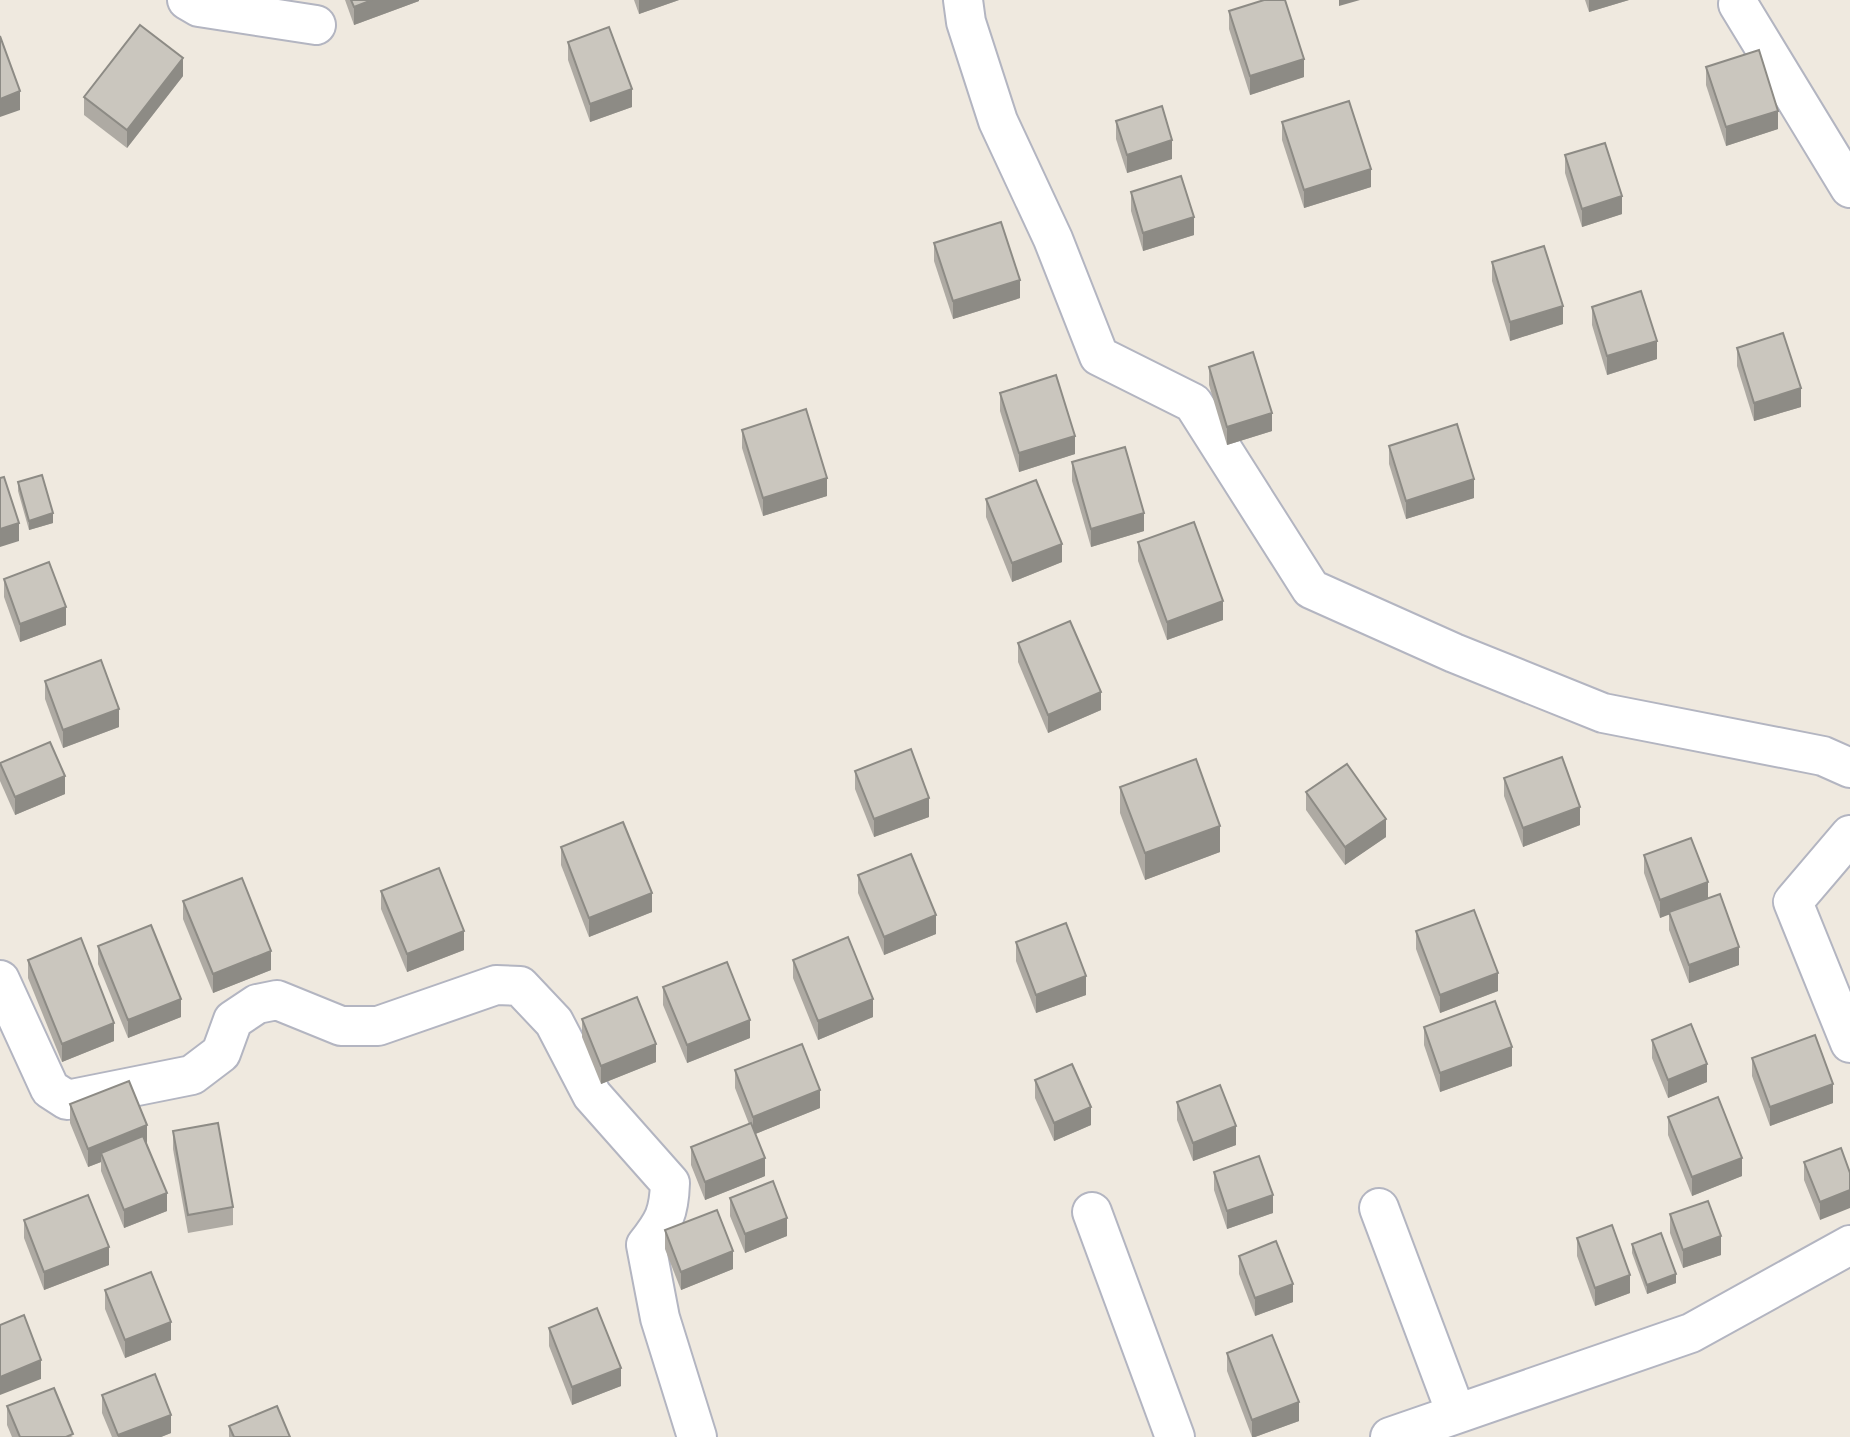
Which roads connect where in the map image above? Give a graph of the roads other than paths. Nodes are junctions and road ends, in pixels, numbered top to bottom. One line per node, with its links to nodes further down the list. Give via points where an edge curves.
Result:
1 (187, 0): 4 (street, via 199,7)
2 (963, 0): 6 (street, via 998,121 1053,239 1099,356 1193,402 1311,589 1603,713 1823,756)
3 (1738, 4): 5 (street)
4 (316, 25)
5 (1850, 188)
6 (1850, 768)
7 (1850, 835): 9 (street, via 1793,902)
8 (0, 980): 14 (street, via 50,1090 67,1100 192,1075 221,1053 233,1020 257,1004 276,1000 341,1026 378,1026 496,985 520,986 554,1022 592,1096 670,1183 669,1206 646,1245 660,1318)
9 (1850, 1043)
10 (1379, 1208): 13 (street)
11 (1092, 1212): 15 (street)
12 (1850, 1245): 13 (street, via 1691,1333)
13 (1456, 1413): 16 (street)
14 (697, 1437)
15 (1175, 1437)
16 (1390, 1437)

